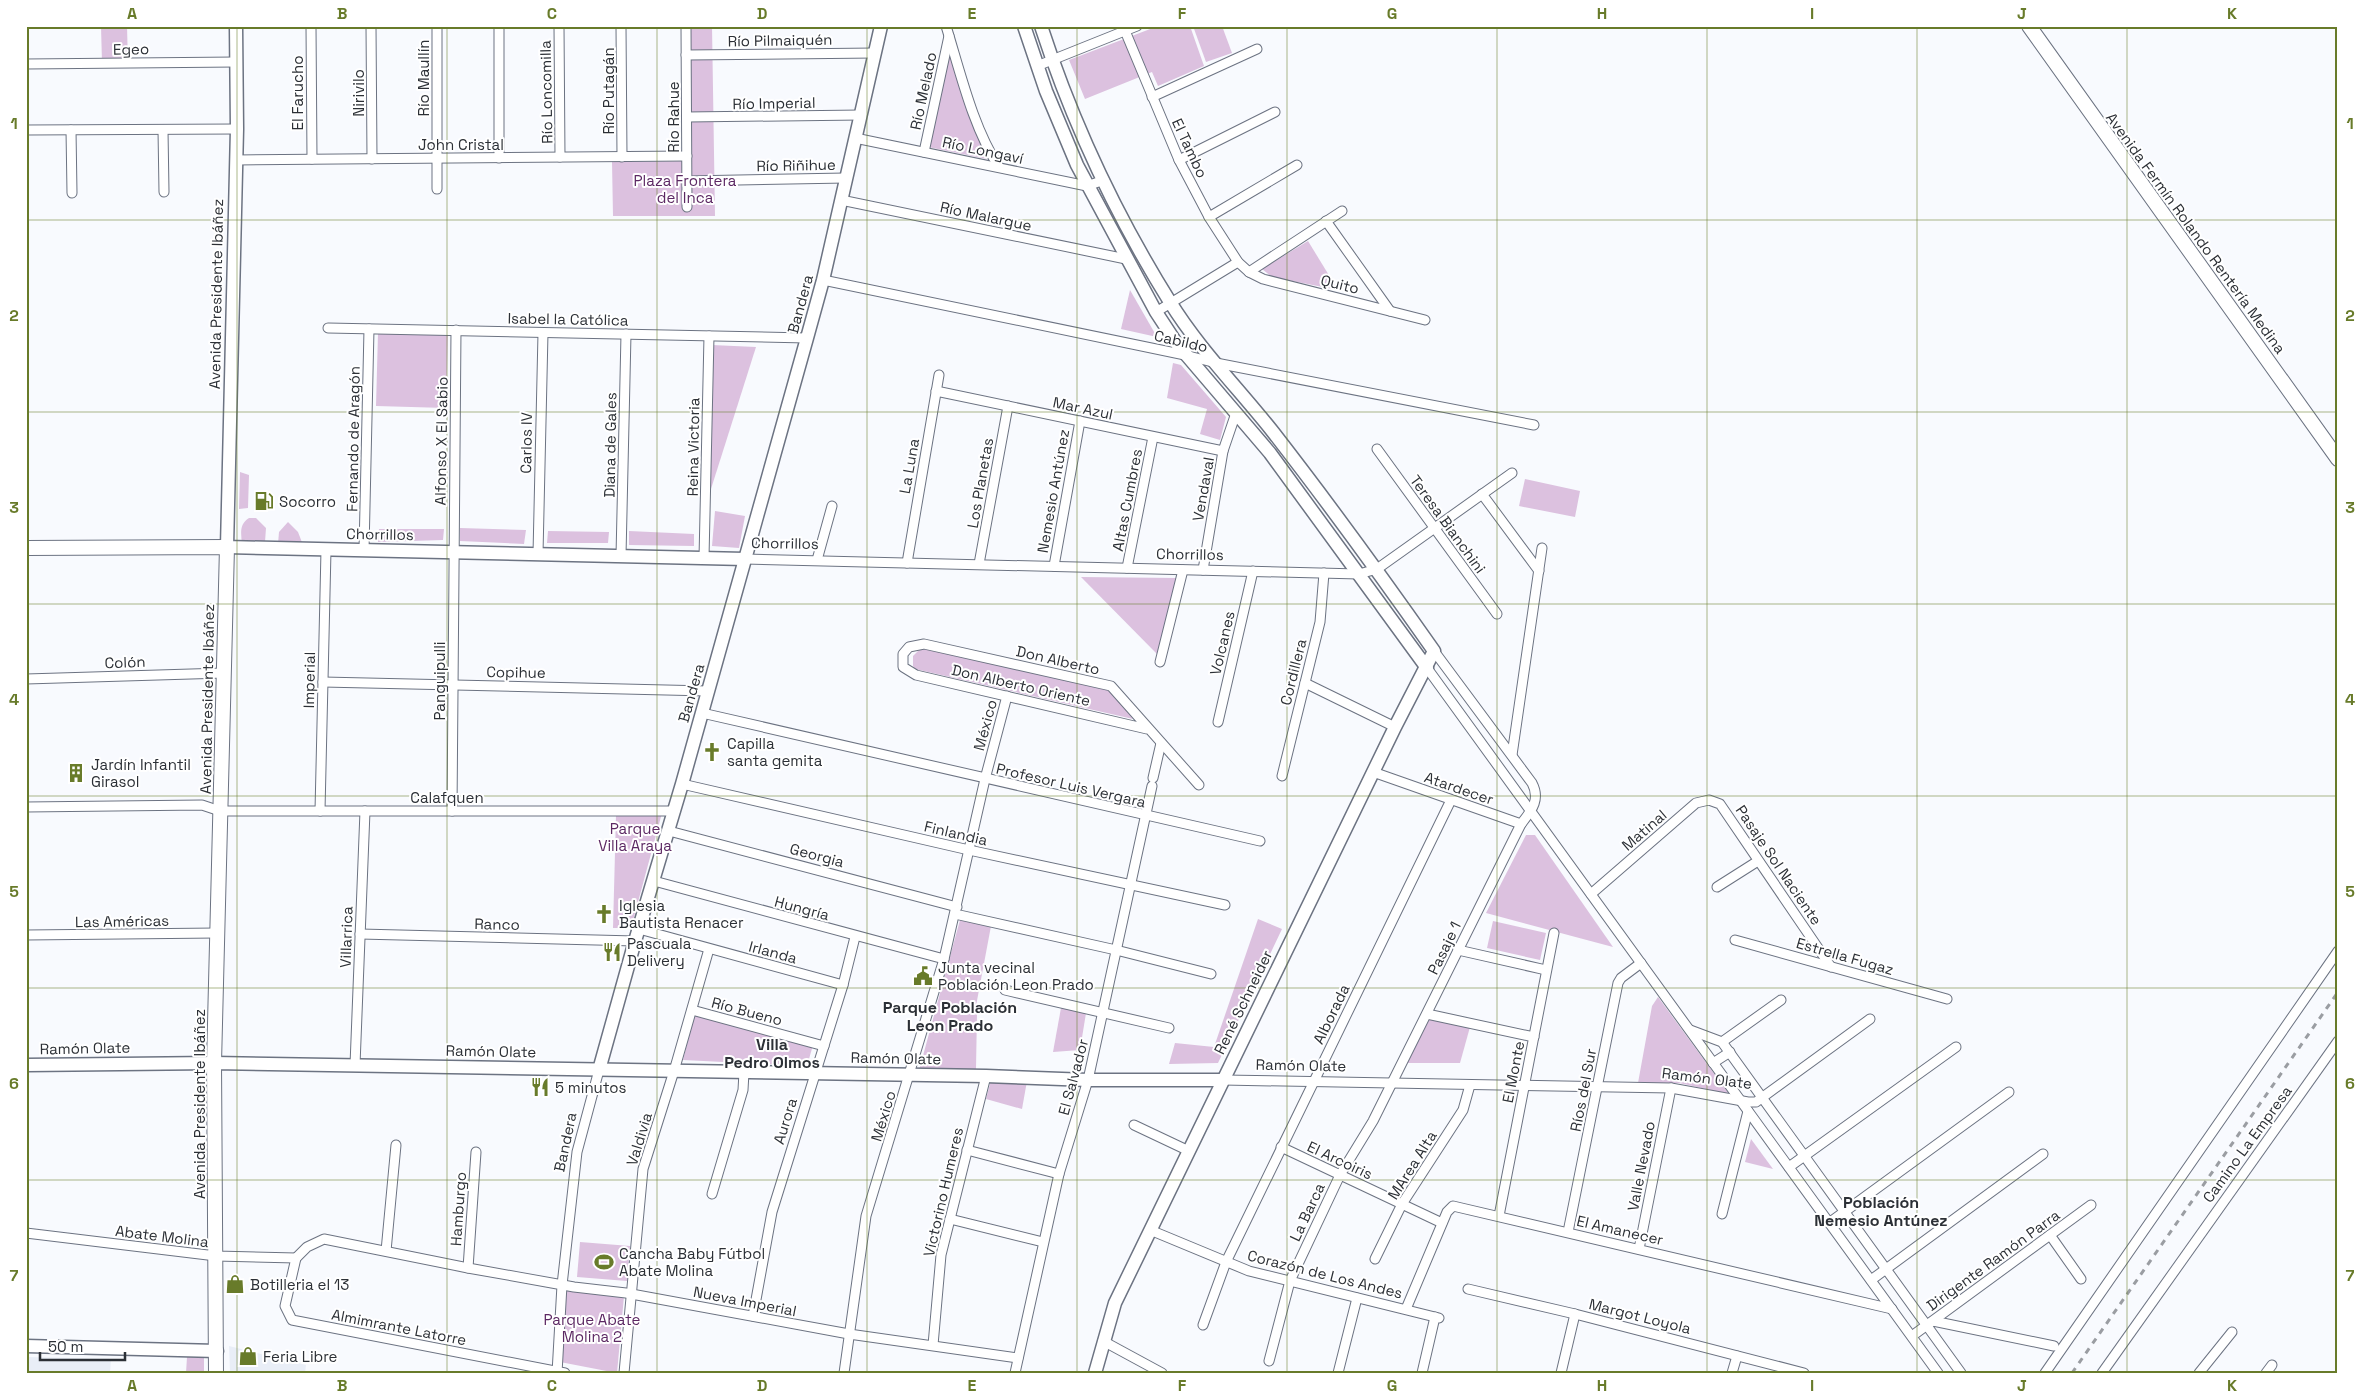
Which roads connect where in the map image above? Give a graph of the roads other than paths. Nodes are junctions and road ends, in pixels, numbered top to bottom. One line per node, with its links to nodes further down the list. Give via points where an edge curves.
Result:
1 (236, 26): 21 (street, Avenida Presidente Ibáñez)
2 (311, 26): 39 (street, El Farucho)
3 (371, 26): 40 (street, Nirivilo)
4 (437, 26): 37 (street, Río Maullín)
5 (499, 26): 38 (street)
6 (559, 26): 36 (street, Río Loncomilla)
7 (621, 26): 34 (street, Río Putagán)
8 (686, 26): 19 (street, Río Rahue)
9 (881, 26): 18 (street, Bandera)
10 (946, 26): 16 (street)
11 (1024, 26): 23 (street)
12 (1041, 26): 20 (street)
13 (1137, 26): 15 (street)
14 (2029, 26): 83 (main road, Avenida Fermín Rolando Rentería Medina)
15 (1124, 28): 20 (street); 24 (street, El Tambo)
16 (949, 36): 33 (street, Río Melado); 44 (street, via 978,122)
17 (1257, 49): 24 (street)
18 (875, 53): 19 (street, Río Pilmaiquén); 26 (street, Bandera)
19 (686, 55): 27 (street, Río Rahue)
20 (1052, 59): 23 (street); 46 (street)
21 (236, 62): 22 (street, Egeo); 28 (street, Avenida Presidente Ibáñez)
22 (26, 64)
23 (1037, 66): 48 (street)
24 (1152, 97): 42 (street, El Tambo)
25 (1275, 112): 42 (street)
26 (861, 115): 27 (street, Río Imperial); 32 (street, Bandera)
27 (687, 117): 35 (street, Río Rahue)
28 (237, 129): 31 (street); 41 (street, Avenida Presidente Ibáñez)
29 (26, 130): 30 (street)
30 (71, 130): 31 (street); 51 (street)
31 (163, 130): 50 (street)
32 (855, 138): 33 (street, Río Longaví); 45 (street, Bandera)
33 (924, 152): 44 (street, Río Longaví)
34 (622, 156): 35 (street, John Cristal); 36 (street, John Cristal)
35 (687, 156): 47 (street, Río Rahue)
36 (560, 157): 38 (street, John Cristal)
37 (437, 158): 38 (street, John Cristal); 40 (street, John Cristal); 49 (street, Río Maullín)
38 (499, 158)
39 (312, 159): 40 (street, John Cristal); 41 (street, John Cristal)
40 (372, 159)
41 (236, 160): 89 (street, Avenida Presidente Ibáñez)
42 (1179, 160): 55 (street, El Tambo)
43 (1297, 165): 55 (street)
44 (999, 167): 48 (street, Río Longaví)
45 (846, 178): 47 (street, Río Riñihue); 52 (street, Bandera)
46 (1104, 180): 48 (street); 61 (street)
47 (687, 182): 53 (street, Río Rahue)
48 (1087, 186): 57 (street)
49 (437, 190)
50 (164, 192)
51 (72, 193)
52 (841, 200): 57 (street, Río Malargue); 60 (street, Bandera)
53 (687, 207)
54 (1342, 211): 56 (street)
55 (1209, 217): 58 (street, El Tambo)
56 (1326, 221): 59 (street); 62 (street)
57 (1126, 259): 63 (street)
58 (1238, 262): 59 (street, El Tambo); 61 (street)
59 (1249, 272): 62 (street, Quito, via 1263,279)
60 (823, 280): 71 (street, Bandera); 72 (street, Cabildo)
61 (1170, 303): 63 (street); 73 (street)
62 (1390, 311): 64 (street, Quito)
63 (1156, 312): 72 (street)
64 (1425, 320)
65 (328, 328): 66 (street, Isabel la Católica)
66 (369, 329): 67 (street, Isabel la Católica); 92 (street, Fernando de Aragón)
67 (456, 330): 68 (street, Isabel la Católica); 93 (street, Alfonso X El Sabio)
68 (543, 332): 69 (street, Isabel la Católica); 94 (street, Carlos IV)
69 (626, 334): 70 (street, Isabel la Católica); 95 (street, Diana de Gales)
70 (709, 336): 71 (street, Isabel la Católica); 96 (street, Reina Victoria)
71 (807, 338): 97 (street, Bandera)
72 (1185, 355): 73 (street, Cabildo); 77 (street)
73 (1216, 363): 79 (street, Cabildo); 103 (street)
74 (939, 375): 75 (street, La Luna)
75 (936, 391): 76 (street, Mar Azul); 99 (street, La Luna)
76 (1008, 406): 78 (street, Mar Azul); 100 (street, Los Planetas)
77 (1236, 413): 82 (street, Vendaval); 109 (street, via 1270,453)
78 (1080, 421): 80 (street, Mar Azul); 101 (street, Nemesio Antúnez)
79 (1534, 425)
80 (1153, 437): 82 (street, Mar Azul); 102 (street, Altas Cumbres)
81 (1377, 449): 87 (street, Teresa Bianchini)
82 (1223, 451): 105 (street, Vendaval)
83 (2338, 459)
84 (1512, 473): 85 (street, Chorrillos)
85 (1482, 494): 87 (street, Chorrillos); 107 (street)
86 (832, 506): 98 (street)
87 (1434, 528): 103 (street, Chorrillos); 110 (street, Teresa Bianchini)
88 (26, 548): 89 (main road, Chorrillos)
89 (227, 548): 91 (street, Chorrillos); 115 (main road, Avenida Presidente Ibáñez)
90 (1542, 548): 107 (street)
91 (326, 550): 92 (street, Chorrillos); 117 (street, Imperial)
92 (364, 550): 93 (street, Chorrillos)
93 (454, 552): 94 (street, Chorrillos); 119 (street, Panguipulli)
94 (538, 554): 95 (street, Chorrillos)
95 (621, 556): 96 (street, Chorrillos)
96 (704, 558): 97 (street, Chorrillos)
97 (745, 559): 98 (street, Chorrillos); 120 (street, Bandera)
98 (817, 560): 99 (street, Chorrillos)
99 (907, 563): 100 (street, Chorrillos)
100 (979, 564): 101 (street, Chorrillos)
101 (1054, 566): 102 (street, Chorrillos)
102 (1127, 568): 104 (street, Chorrillos)
103 (1377, 569): 109 (street, Chorrillos); 111 (street)
104 (1182, 570): 105 (street, Chorrillos); 113 (street)
105 (1203, 570): 106 (street, Chorrillos)
106 (1253, 571): 108 (street, Chorrillos); 123 (street, Volcanes)
107 (1539, 571): 127 (street)
108 (1324, 573): 109 (street, Chorrillos); 118 (street, Cordillera, via 1320,622)
109 (1360, 574): 114 (street)
110 (1497, 614)
111 (1434, 651): 114 (street, René Schneider); 127 (street)
112 (903, 654): 121 (street, Don Alberto Oriente, via 903,667 916,675); 125 (street, Don Alberto, via 910,647 924,644 1111,686)
113 (1160, 662)
114 (1427, 668): 124 (street, René Schneider); 141 (street)
115 (224, 674): 116 (street, Colón); 136 (main road, Avenida Presidente Ibáñez)
116 (26, 679)
117 (323, 682): 119 (street, Copihue); 137 (street, Imperial)
118 (1305, 683): 124 (street); 129 (street, Cordillera)
119 (453, 685): 120 (street, Copihue); 139 (street, Panguipulli)
120 (708, 691): 122 (street, Bandera)
121 (1007, 696): 125 (street, Don Alberto Oriente); 130 (street, México)
122 (702, 713): 130 (street, Profesor Luis Vergara); 131 (street, Bandera)
123 (1218, 722)
124 (1395, 727): 128 (street, René Schneider)
125 (1147, 729): 126 (street, Don Alberto)
126 (1161, 743): 132 (street, Don Alberto); 142 (street, El Salvador)
127 (1512, 755): 141 (street, via 1535,788 1536,802)
128 (1373, 772): 133 (street, Atardecer); 197 (street, René Schneider)
129 (1282, 776)
130 (985, 779): 142 (street, Profesor Luis Vergara); 146 (street, México)
131 (682, 784): 140 (street, Bandera); 146 (street, Finlandia)
132 (1199, 785)
133 (1451, 800): 143 (street, Atardecer); 198 (street, Alborada)
134 (1720, 804): 147 (street, Pasaje Sol Naciente); 151 (street, Matinal, via 1709,800 1696,803)
135 (26, 807): 136 (street, Calafquen, via 202,805)
136 (220, 811): 137 (street, Calafquen); 154 (main road, Avenida Presidente Ibáñez)
137 (320, 811): 138 (street, Calafquen)
138 (365, 811): 139 (street, Calafquen); 156 (street, Villarrica)
139 (452, 811): 140 (street, Calafquen)
140 (675, 811): 144 (street, Bandera)
141 (1531, 811): 143 (street); 151 (street)
142 (1145, 816): 145 (street, Profesor Luis Vergara); 149 (street, El Salvador)
143 (1521, 824): 163 (street, Pasaje 1)
144 (669, 831): 148 (street, Bandera); 153 (street, Georgia)
145 (1260, 841)
146 (970, 850): 149 (street, Finlandia); 153 (street, México)
147 (1758, 861): 150 (street); 167 (street, Pasaje Sol Naciente)
148 (654, 881): 157 (street, Bandera); 159 (street, Hungría)
149 (1130, 884): 152 (street, Finlandia); 162 (street, El Salvador)
150 (1717, 887)
151 (1591, 894): 166 (street)
152 (1225, 905)
153 (956, 910): 162 (street, Georgia); 165 (street, México)
154 (217, 933): 158 (street, Las Américas); 186 (main road, Avenida Presidente Ibáñez)
155 (1554, 933): 168 (street, El Monte)
156 (360, 934): 157 (street, Ranco); 189 (street, Villarrica)
157 (637, 935): 161 (street, Irlanda); 190 (street, Bandera)
158 (26, 936)
159 (855, 937): 165 (street, Hungría); 170 (street, Aurora)
160 (1735, 940): 167 (street, Estrella Fugaz)
161 (709, 949): 170 (street, Irlanda); 174 (street, Valdivia)
162 (1116, 950): 169 (street, Georgia); 175 (street, El Salvador)
163 (1458, 950): 168 (street); 176 (street, Pasaje 1)
164 (2338, 951): 279 (street)
165 (944, 959): 194 (street, México)
166 (1641, 963): 179 (street); 202 (street, Ríos del Sur, via 1618,984)
167 (1831, 967): 172 (street, Estrella Fugaz)
168 (1546, 970): 180 (street, El Monte)
169 (1211, 974)
170 (843, 985): 183 (street, Aurora)
171 (1005, 990): 175 (street)
172 (1947, 999)
173 (1781, 1000): 182 (street)
174 (692, 1010): 183 (street, Río Bueno); 191 (street, Valdivia)
175 (1102, 1013): 178 (street); 196 (street, El Salvador)
176 (1427, 1014): 180 (street); 199 (street, Pasaje 1)
177 (1870, 1019): 205 (street)
178 (1169, 1028)
179 (1689, 1030): 182 (street); 187 (street)
180 (1534, 1036): 201 (street, El Monte)
181 (2338, 1041): 280 (street, Camino La Empresa)
182 (1722, 1042): 185 (street)
183 (824, 1046): 193 (street, Aurora)
184 (1956, 1046): 215 (street)
185 (1730, 1052): 187 (street); 205 (street)
186 (214, 1063): 188 (street, Ramón Olate); 189 (street, Ramón Olate); 235 (main road, Avenida Presidente Ibáñez)
187 (1713, 1063): 206 (street)
188 (26, 1065)
189 (355, 1065): 190 (street, Ramón Olate)
190 (599, 1070): 191 (street, Ramón Olate); 244 (street, Bandera, via 577,1152)
191 (674, 1071): 192 (street, Ramón Olate); 246 (street, Valdivia, via 643,1169)
192 (744, 1072): 193 (street, Ramón Olate); 219 (street, via 743,1090)
193 (814, 1073): 194 (street, Ramón Olate); 251 (street, Aurora, via 772,1212)
194 (910, 1075): 195 (street, Ramón Olate); 255 (street, México, via 866,1216)
195 (986, 1076): 196 (street, Ramón Olate); 211 (street, Victorino Humeres)
196 (1088, 1080): 197 (street, Ramón Olate); 217 (street, El Salvador)
197 (1223, 1080): 198 (street, Ramón Olate); 212 (street, René Schneider)
198 (1313, 1082): 199 (street, Ramón Olate); 210 (street, Alborada)
199 (1392, 1083): 200 (street, Ramón Olate); 218 (street, La Barca)
200 (1470, 1085): 201 (street, Ramón Olate); 220 (street, MArea Alta, via 1463,1110)
201 (1524, 1086): 202 (street, Ramón Olate); 224 (street, El Monte)
202 (1597, 1087): 203 (street, Ramón Olate); 229 (street, Ríos del Sur)
203 (1671, 1088): 206 (street, Ramón Olate); 233 (street, Valle Nevado)
204 (2009, 1092): 222 (street)
205 (1762, 1097): 206 (street, Ramón Olate, via 1756,1102); 215 (street)
206 (1740, 1100): 207 (street)
207 (1748, 1111): 216 (street); 223 (street)
208 (1134, 1125): 212 (street)
209 (396, 1144): 234 (street)
210 (1281, 1147): 218 (street, El Arcoiris); 238 (street, Alborada)
211 (967, 1150): 217 (street); 225 (street, Victorino Humeres)
212 (1189, 1151): 228 (street, René Schneider)
213 (476, 1152): 239 (street, Hamburgo)
214 (2043, 1154): 240 (street)
215 (1804, 1156): 216 (street); 222 (street)
216 (1789, 1167): 227 (street)
217 (1059, 1174): 232 (street, El Salvador)
218 (1340, 1175): 220 (street, El Arcoiris); 243 (street, La Barca)
219 (712, 1194)
220 (1402, 1204): 226 (street, El Arcoiris); 237 (street, MArea Alta)
221 (2091, 1205): 231 (street, Dirigente Ramón Parra)
222 (1844, 1212): 227 (street); 240 (street)
223 (1722, 1214)
224 (1499, 1216): 226 (street, El Amanecer, via 1453,1206); 229 (street, El Amanecer)
225 (950, 1220): 232 (street); 258 (street, Victorino Humeres, via 941,1255)
226 (1442, 1223): 248 (street, El Amanecer)
227 (1829, 1223): 242 (street)
228 (1150, 1230): 238 (street, Corazón de Los Andes); 257 (street, René Schneider, via 1115,1303)
229 (1568, 1232): 233 (street, El Amanecer)
230 (26, 1233): 235 (street, Abate Molina)
231 (2050, 1236): 241 (street); 252 (street, Dirigente Ramón Parra)
232 (1043, 1242): 263 (street, El Salvador)
233 (1639, 1249): 249 (street, El Amanecer)
234 (386, 1251): 236 (street, Nueva Imperial, via 324,1239); 239 (street, Nueva Imperial)
235 (216, 1256): 236 (street, Abate Molina); 261 (main road, Avenida Presidente Ibáñez)
236 (296, 1258): 265 (street, Almimrante Latorre, via 285,1306 292,1320)
237 (1375, 1259)
238 (1226, 1262): 243 (street, Corazón de Los Andes); 253 (street, Alborada)
239 (468, 1268): 244 (street, Nueva Imperial)
240 (1886, 1269): 242 (street); 252 (street)
241 (2081, 1279)
242 (1871, 1280): 249 (street)
243 (1290, 1281): 247 (street, Corazón de Los Andes); 264 (street, La Barca)
244 (562, 1285): 246 (street, Nueva Imperial); 265 (street, Bandera)
245 (1468, 1289): 250 (street, Margot Loyola)
246 (632, 1294): 251 (street, Nueva Imperial); 267 (street, Valdivia)
247 (1356, 1298): 248 (street, Corazón de Los Andes); 272 (street)
248 (1406, 1309): 273 (street, Corazón de Los Andes, via 1437,1317)
249 (1892, 1309): 256 (street)
250 (1575, 1314): 262 (street, Margot Loyola); 274 (street)
251 (753, 1316): 255 (street, Nueva Imperial)
252 (1930, 1323): 256 (street, Dirigente Ramón Parra); 260 (street); 278 (street)
253 (1203, 1325)
254 (2232, 1332): 281 (street)
255 (849, 1334): 258 (street, Nueva Imperial); 268 (street, México)
256 (1912, 1336): 277 (street)
257 (1103, 1342): 270 (street, René Schneider); 271 (street)
258 (933, 1345): 263 (street, Nueva Imperial)
259 (26, 1346): 261 (street)
260 (2054, 1346)
261 (217, 1351): 266 (main road, Avenida Presidente Ibáñez)
262 (1737, 1356): 275 (street); 276 (street, Margot Loyola)
263 (1018, 1358): 269 (street, El Salvador)
264 (1269, 1361)
265 (560, 1372)
266 (216, 1373)
267 (624, 1373)
268 (844, 1373)
269 (1015, 1373)
270 (1095, 1373)
271 (1162, 1373)
272 (1338, 1373)
273 (1422, 1373)
274 (1561, 1373)
275 (1732, 1373)
276 (1804, 1373)
277 (1938, 1373)
278 (1961, 1373)
279 (2045, 1373)
280 (2102, 1373)
281 (2199, 1373)

